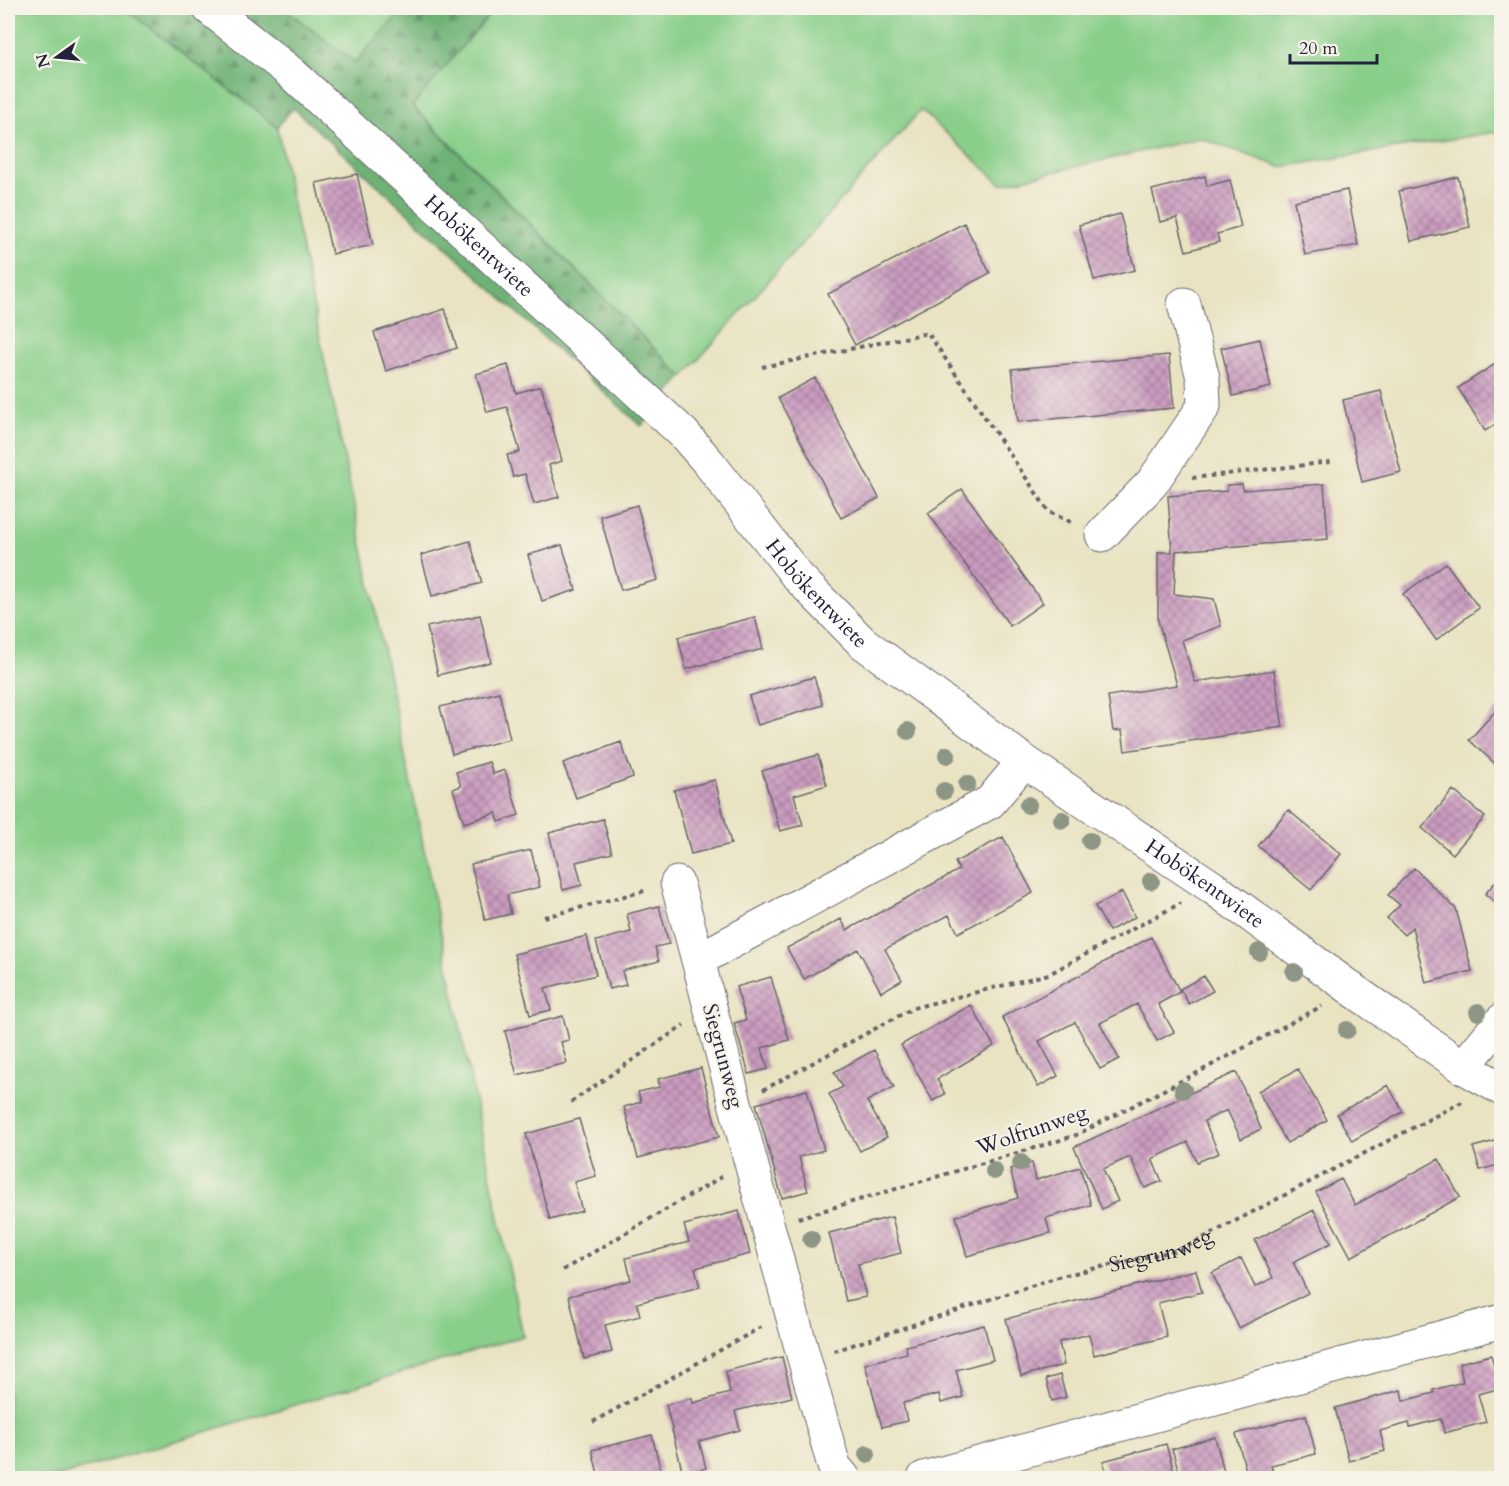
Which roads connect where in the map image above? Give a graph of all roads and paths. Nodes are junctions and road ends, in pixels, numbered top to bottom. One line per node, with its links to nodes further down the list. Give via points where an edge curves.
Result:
1 (208, 8): 7 (street, Hobökentwiete, via 290,72 683,433 798,577 862,642)
2 (1184, 304): 5 (street, via 1203,378 1204,406)
3 (762, 367): 6 (path, via 928,333 1049,512)
4 (1331, 462): 5 (path)
5 (1152, 483): 6 (street)
6 (1102, 535)
7 (1024, 762): 9 (street, Hobökentwiete); 11 (street, via 990,802)
8 (677, 883): 10 (path); 11 (street, Siegrunweg)
9 (1212, 887): 12 (street, Hobökentwiete); 18 (path, via 1049,974 913,1008)
10 (544, 917)
11 (698, 960): 13 (street, Siegrunweg)
12 (1353, 990): 15 (street, Hobökentwiete); 20 (path, Wolfrunweg, via 1074,1136)
13 (710, 1008): 17 (path); 18 (street, Siegrunweg)
14 (1502, 1020): 15 (street)
15 (1463, 1067): 16 (street, Hobökentwiete)
16 (1498, 1087): 24 (path, Siegrunweg, via 1182,1249 1061,1276)
17 (571, 1102)
18 (736, 1105): 19 (street, Siegrunweg)
19 (749, 1160): 20 (street, Siegrunweg); 21 (path)
20 (768, 1227): 22 (street, Siegrunweg)
21 (563, 1270)
22 (790, 1311): 24 (street, Siegrunweg); 25 (path)
23 (1502, 1321): 27 (street)
24 (804, 1360): 26 (street, Siegrunweg)
25 (593, 1422)
26 (831, 1474)
27 (924, 1479)

